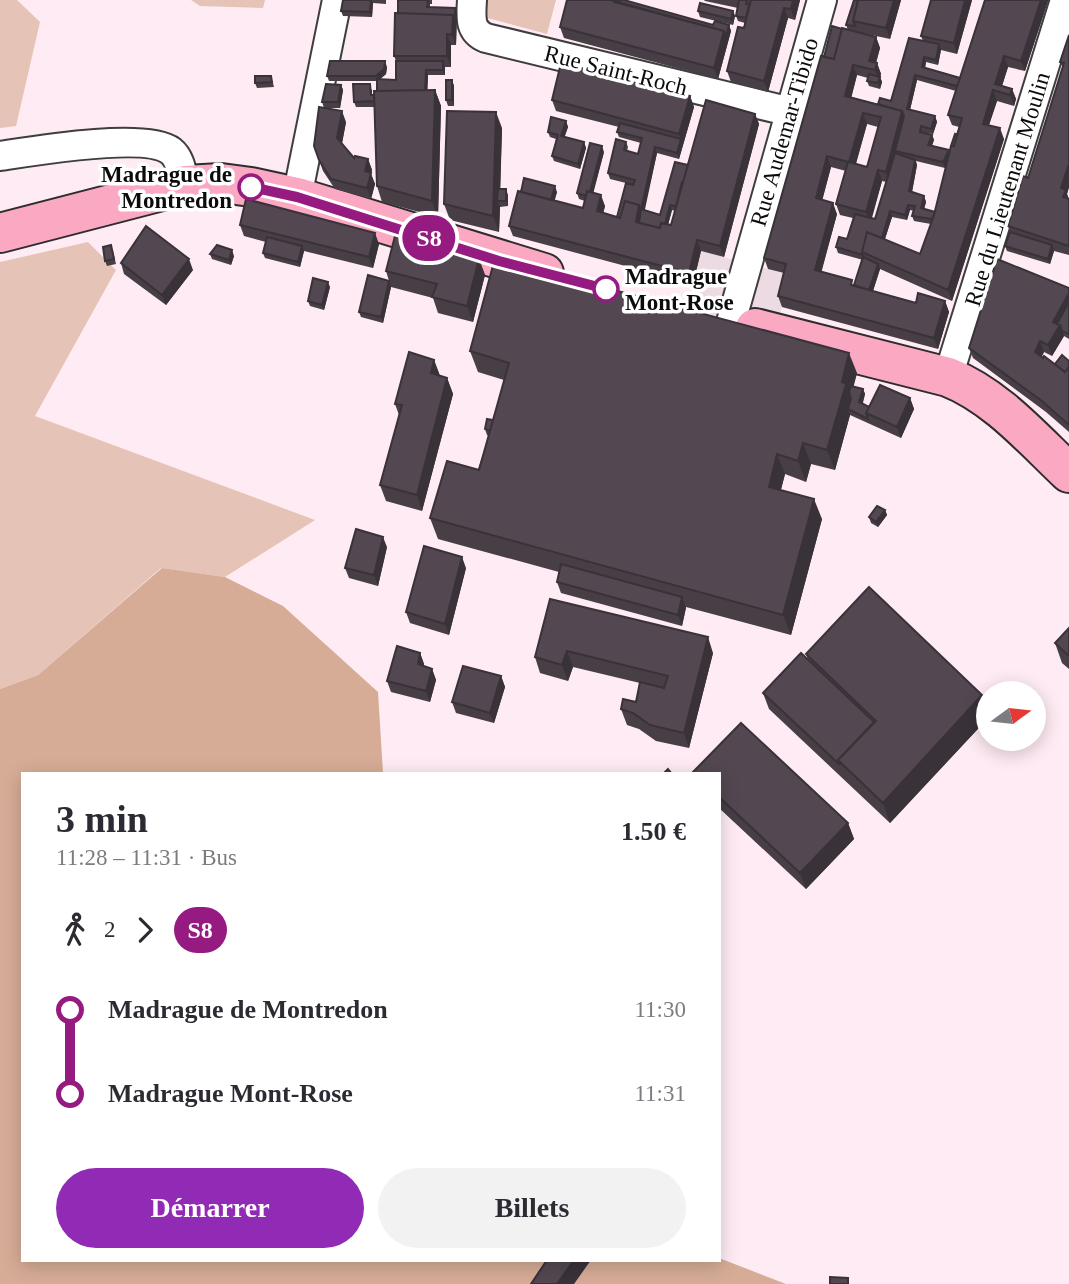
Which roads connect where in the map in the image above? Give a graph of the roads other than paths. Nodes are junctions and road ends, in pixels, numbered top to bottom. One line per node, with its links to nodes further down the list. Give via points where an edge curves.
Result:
1 (338, 0): 8 (street)
2 (472, 0): 5 (street, Rue Saint-Roch, via 474,29 486,38)
3 (822, 0): 5 (street, Rue Audemar-Tibido)
4 (1065, 0): 12 (street, Rue du Lieutenant Moulin)
5 (790, 112): 11 (street, Rue Audemar-Tibido, via 746,264)
6 (0, 156): 7 (street, via 116,143 157,145 177,157)
7 (185, 186): 8 (street, via 220,183); 9 (street)
8 (297, 197): 10 (street)
9 (0, 233)
10 (576, 281)
11 (714, 318): 12 (street)
12 (948, 377): 13 (street, via 988,398)
13 (1069, 472)

